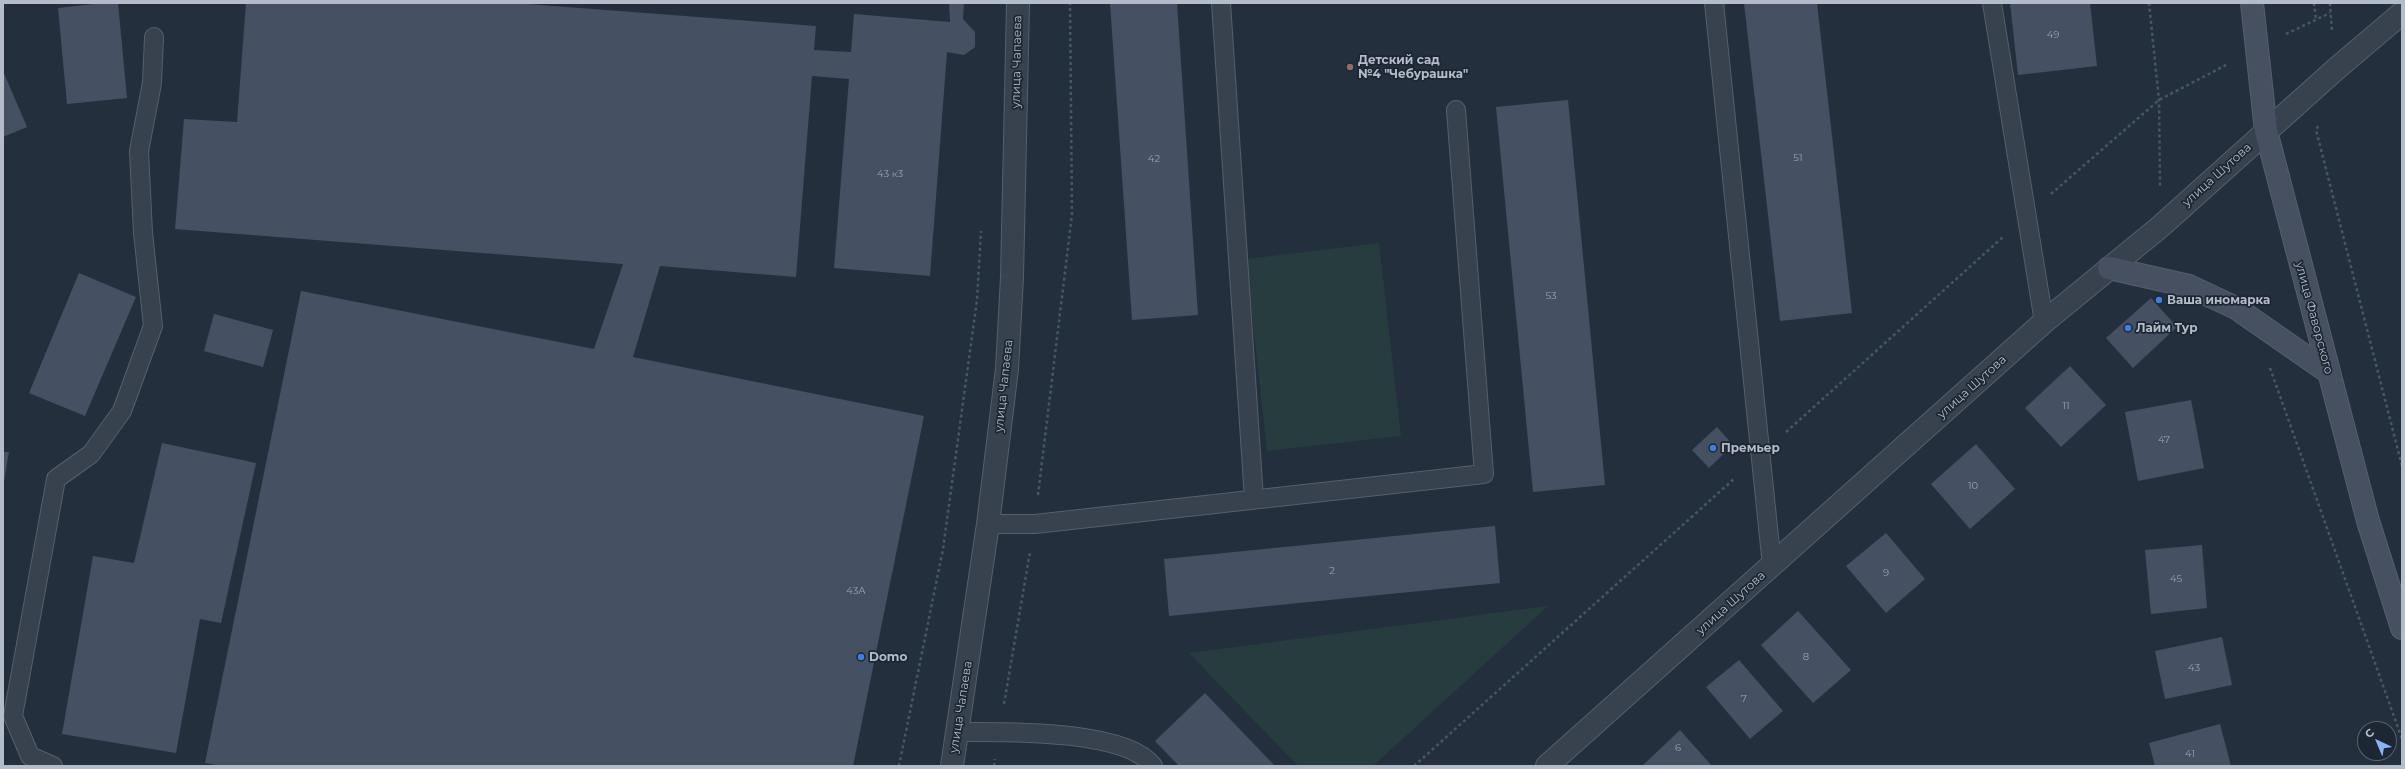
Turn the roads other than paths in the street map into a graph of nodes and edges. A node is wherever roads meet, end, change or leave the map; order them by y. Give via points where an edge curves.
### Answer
1 (1018, 3) edge
2 (1221, 3) edge
3 (1714, 3) edge
4 (1992, 3) edge
5 (2252, 3) edge
6 (2402, 13) edge
7 (154, 36) dead end
8 (1456, 110) dead end
9 (2266, 131) junction
10 (2109, 268) junction
11 (2044, 322) junction
12 (2328, 372) junction
13 (1254, 499) junction
14 (988, 524) junction
15 (1772, 566) junction
16 (2402, 628) edge
17 (958, 732) junction
18 (53, 766) edge
19 (952, 766) edge
20 (1153, 766) edge
21 (1547, 766) edge

1 - 14 street, улица Чапаева via 1012,277 1007,369
2 - 13 lane
3 - 15 lane
4 - 11 lane
5 - 9 street, улица Фаворского
6 - 9 street, улица Шутова
7 - 18 lane via 152,83 139,151 143,233 153,326 122,411 91,454 56,479 14,716 30,756
8 - 13 lane via 1484,474
9 - 10 street, улица Шутова via 2161,226
9 - 12 street, улица Фаворского
10 - 11 street, улица Шутова
10 - 12 street via 2189,286 2236,308
11 - 15 street, улица Шутова
12 - 16 street, улица Фаворского via 2368,521
13 - 14 lane via 1035,524
14 - 17 street, улица Чапаева
15 - 21 street, улица Шутова
17 - 19 street, улица Чапаева
17 - 20 lane via 1052,733 1119,746 1148,759

